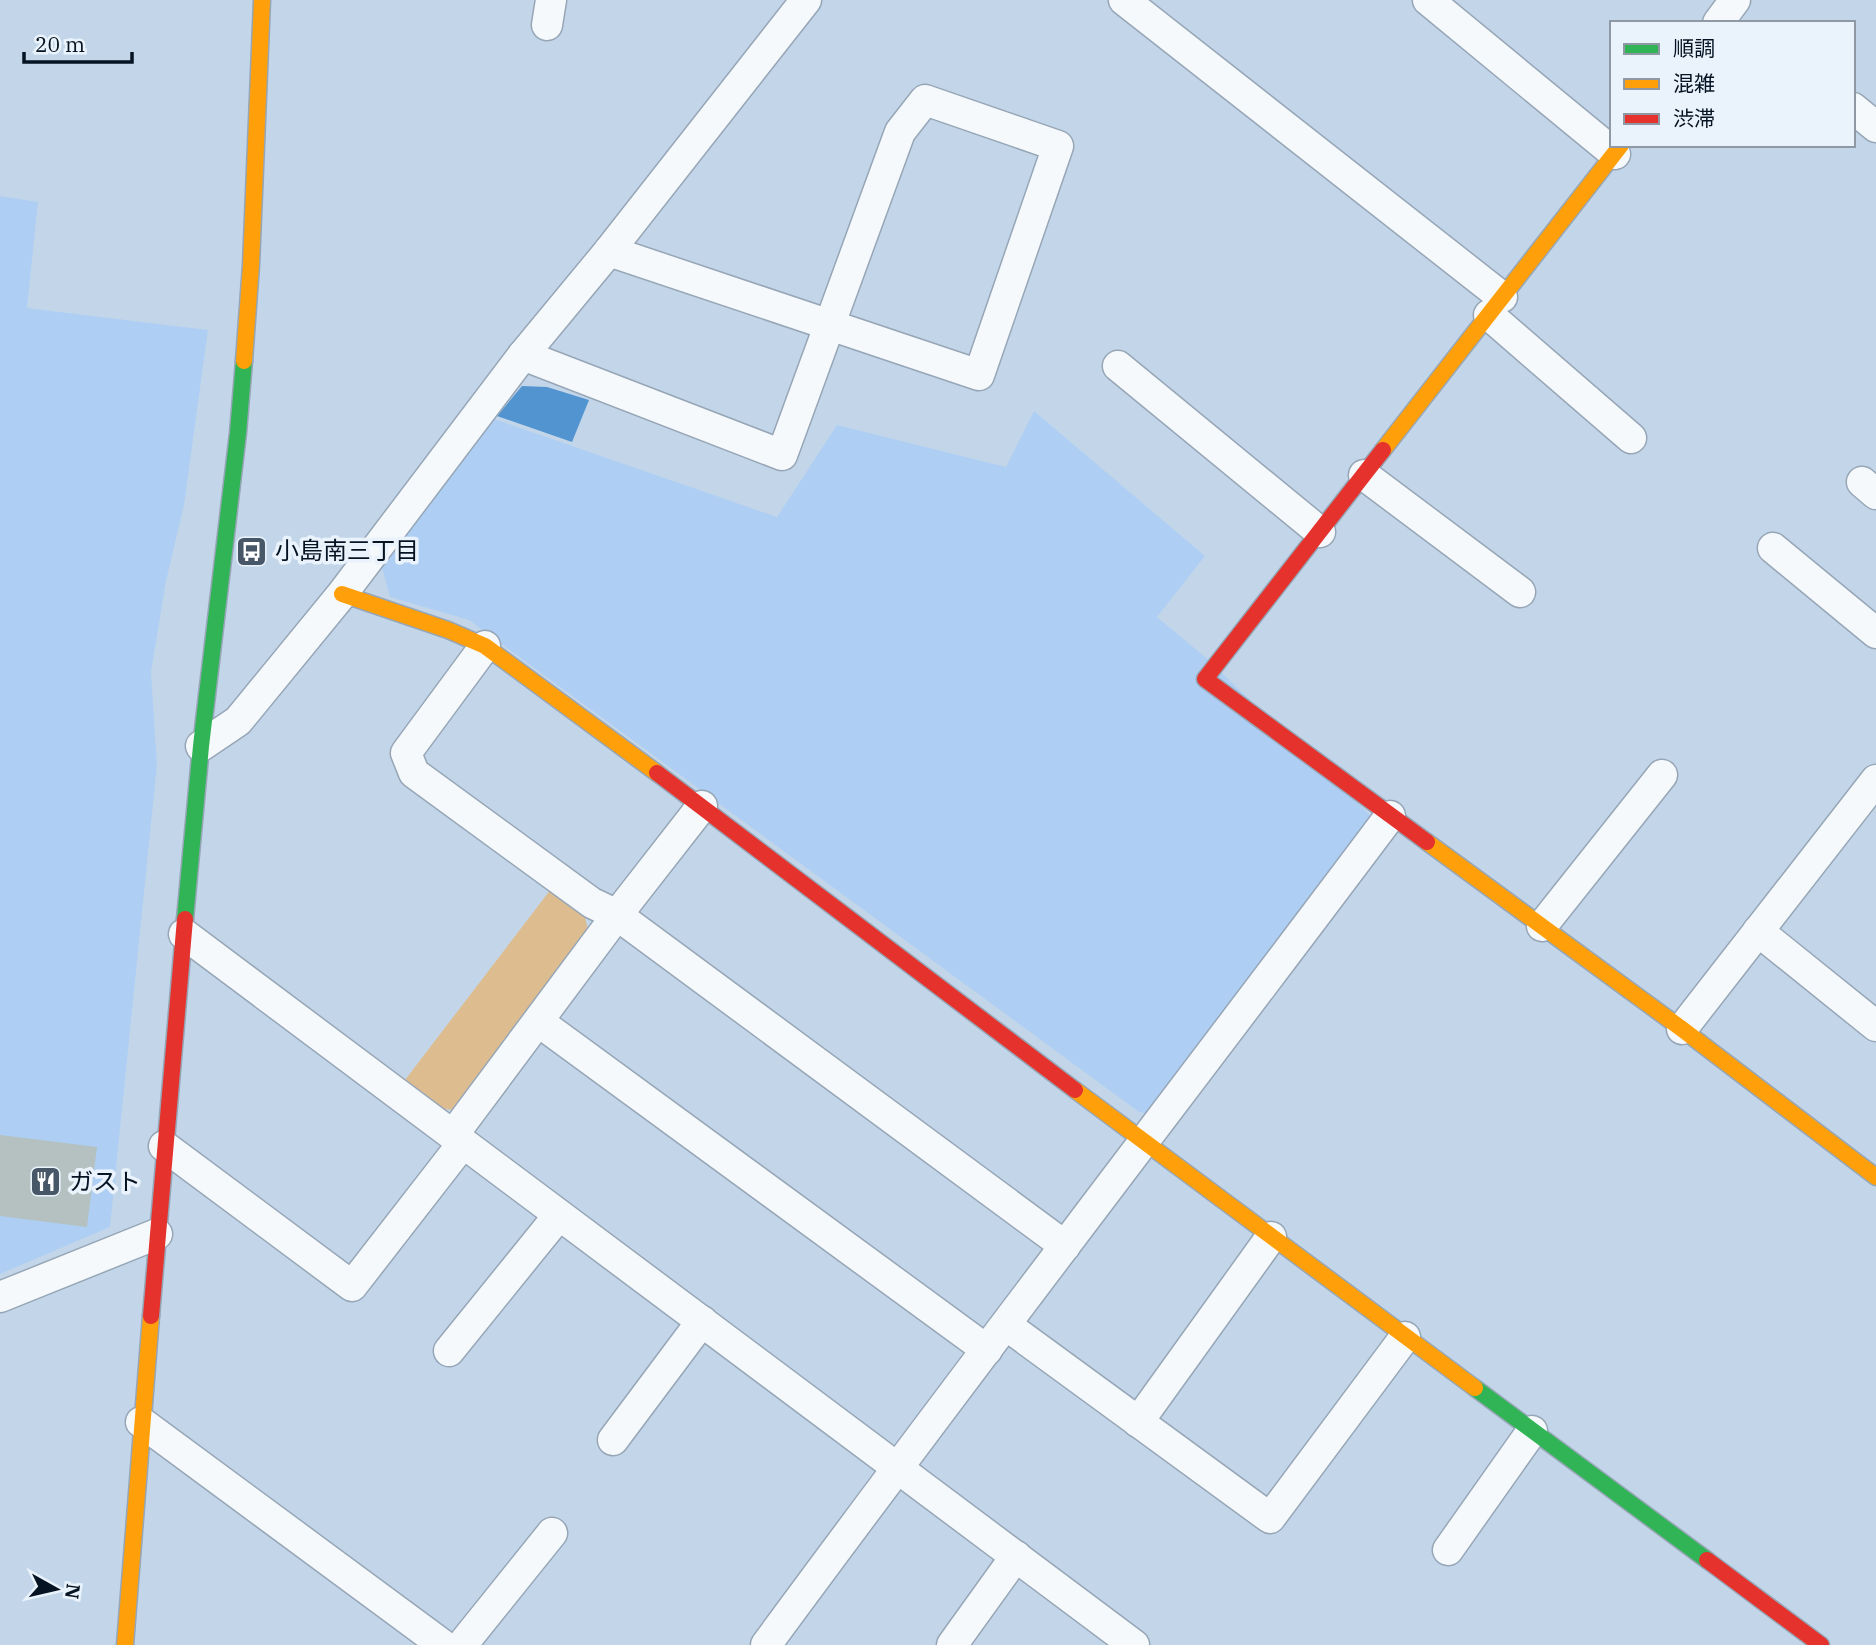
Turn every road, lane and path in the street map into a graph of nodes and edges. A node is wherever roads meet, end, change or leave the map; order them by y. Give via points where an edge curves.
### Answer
1 (262, 0) edge
2 (806, 0) edge
3 (1124, 0) edge
4 (1427, 0) edge
5 (1855, 110) edge
6 (1876, 127) edge
7 (1610, 144) edge
8 (1618, 150) edge
9 (609, 251) junction
10 (1496, 306) junction
11 (830, 326) junction
12 (523, 355) junction
13 (1118, 366) dead end
14 (1631, 438) dead end
15 (1364, 475) junction
16 (1320, 532) junction
17 (1773, 548) dead end
18 (1520, 592) dead end
19 (342, 594) junction
20 (1876, 633) edge
21 (485, 646) junction
22 (201, 746) junction
23 (1662, 775) dead end
24 (1876, 780) edge
25 (702, 806) junction
26 (1390, 816) junction
27 (617, 915) junction
28 (1542, 926) junction
29 (1758, 931) junction
30 (184, 934) junction
31 (539, 1022) junction
32 (1876, 1026) edge
33 (1682, 1029) junction
34 (458, 1139) junction
35 (1145, 1143) junction
36 (164, 1146) junction
37 (1876, 1177) edge
38 (559, 1215) junction
39 (157, 1234) junction
40 (1271, 1237) junction
41 (1065, 1247) junction
42 (0, 1297) edge
43 (702, 1321) junction
44 (1006, 1325) junction
45 (1405, 1337) junction
46 (987, 1350) junction
47 (449, 1352) dead end
48 (141, 1422) junction
49 (1138, 1422) junction
50 (1532, 1431) junction
51 (613, 1440) dead end
52 (897, 1467) junction
53 (552, 1533) dead end
54 (1448, 1550) dead end
55 (1016, 1556) junction
56 (125, 1645) edge
57 (443, 1645) edge
58 (462, 1645) edge
59 (766, 1645) edge
60 (952, 1645) edge
61 (1134, 1645) edge
62 (1821, 1645) edge

1 - 22 street via 251,265 238,433
2 - 9 street
3 - 10 street
4 - 7 street
5 - 6 street
8 - 10 street
9 - 11 street
9 - 12 street
10 - 14 street
10 - 15 street
11 - 11 street via 979,375 1058,146 925,100 900,132
11 - 12 street via 782,455
12 - 19 street
13 - 16 street
15 - 16 street
15 - 18 street
16 - 26 street via 1205,679
17 - 20 street
19 - 21 street
19 - 22 street via 238,721
21 - 25 street
21 - 27 street via 406,753 414,773 592,902
22 - 30 street
23 - 28 street
24 - 29 street
25 - 27 street
25 - 35 street
26 - 28 street
26 - 35 street
27 - 31 street
27 - 41 street
28 - 33 street
29 - 32 street
29 - 33 street
30 - 34 street
30 - 36 street
31 - 34 street
31 - 46 street
33 - 37 street
34 - 36 street via 352,1286
34 - 38 street
35 - 40 street
35 - 41 street
36 - 39 street
38 - 43 street
38 - 47 street
39 - 42 street
39 - 48 street
40 - 45 street
40 - 49 street
41 - 44 street
43 - 51 street
43 - 52 street
44 - 46 street
44 - 49 street
45 - 49 street via 1270,1518
45 - 50 street
46 - 52 street
48 - 56 street
48 - 57 street
50 - 54 street
50 - 62 street
52 - 55 street
52 - 59 street
53 - 58 street
55 - 60 street
55 - 61 street

